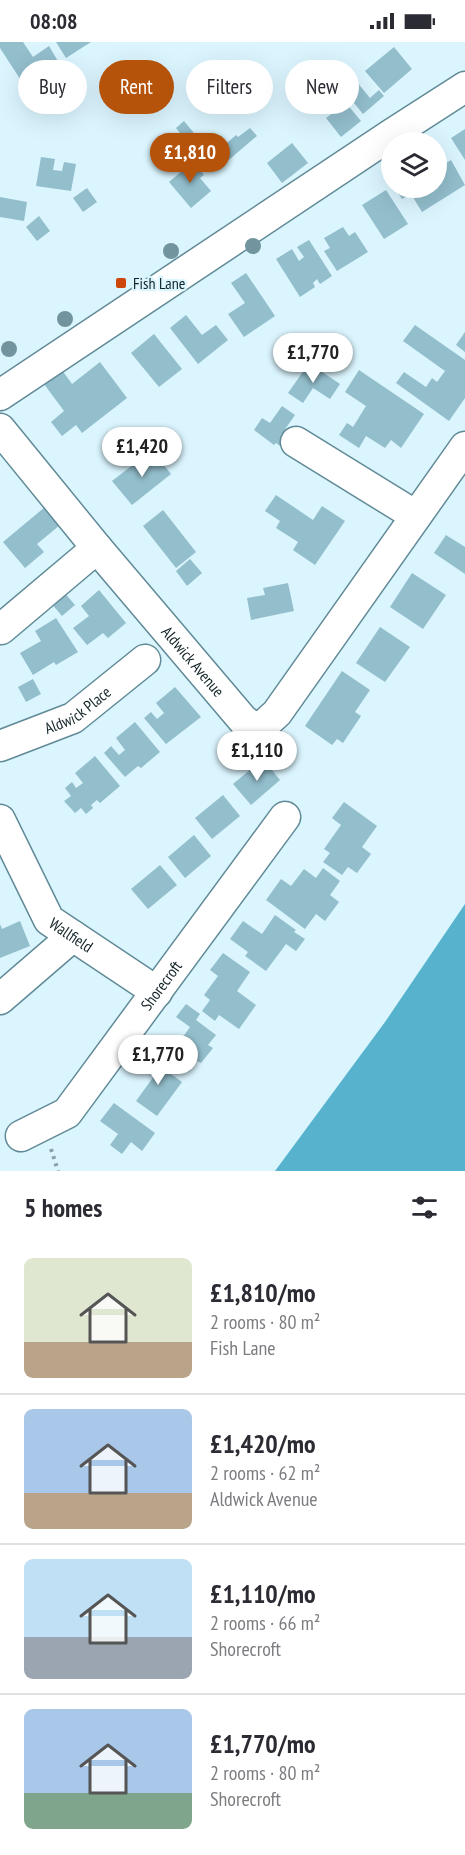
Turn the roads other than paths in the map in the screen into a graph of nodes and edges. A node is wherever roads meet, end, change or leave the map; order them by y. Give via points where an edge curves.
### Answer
1 (465, 87) edge
2 (0, 395) edge
3 (0, 429) edge
4 (296, 442) dead end
5 (465, 447) edge
6 (416, 516) junction
7 (97, 548) junction
8 (1, 629) edge
9 (145, 660) dead end
10 (0, 746) edge
11 (285, 818) dead end
12 (0, 820) edge
13 (73, 936) junction
14 (157, 992) junction
15 (0, 999) edge
16 (21, 1136) dead end

1 - 2 street
3 - 7 street, Aldwick Avenue
4 - 6 street
5 - 6 street, Aldwick Avenue
6 - 7 street, Aldwick Avenue via 277,713 264,725 253,727
7 - 8 street
9 - 10 street, Aldwick Place via 73,718
11 - 14 street, Shorecroft
12 - 13 street, Wallfield via 49,920
13 - 14 street, Wallfield
13 - 15 street
14 - 16 street, Shorecroft via 67,1113

